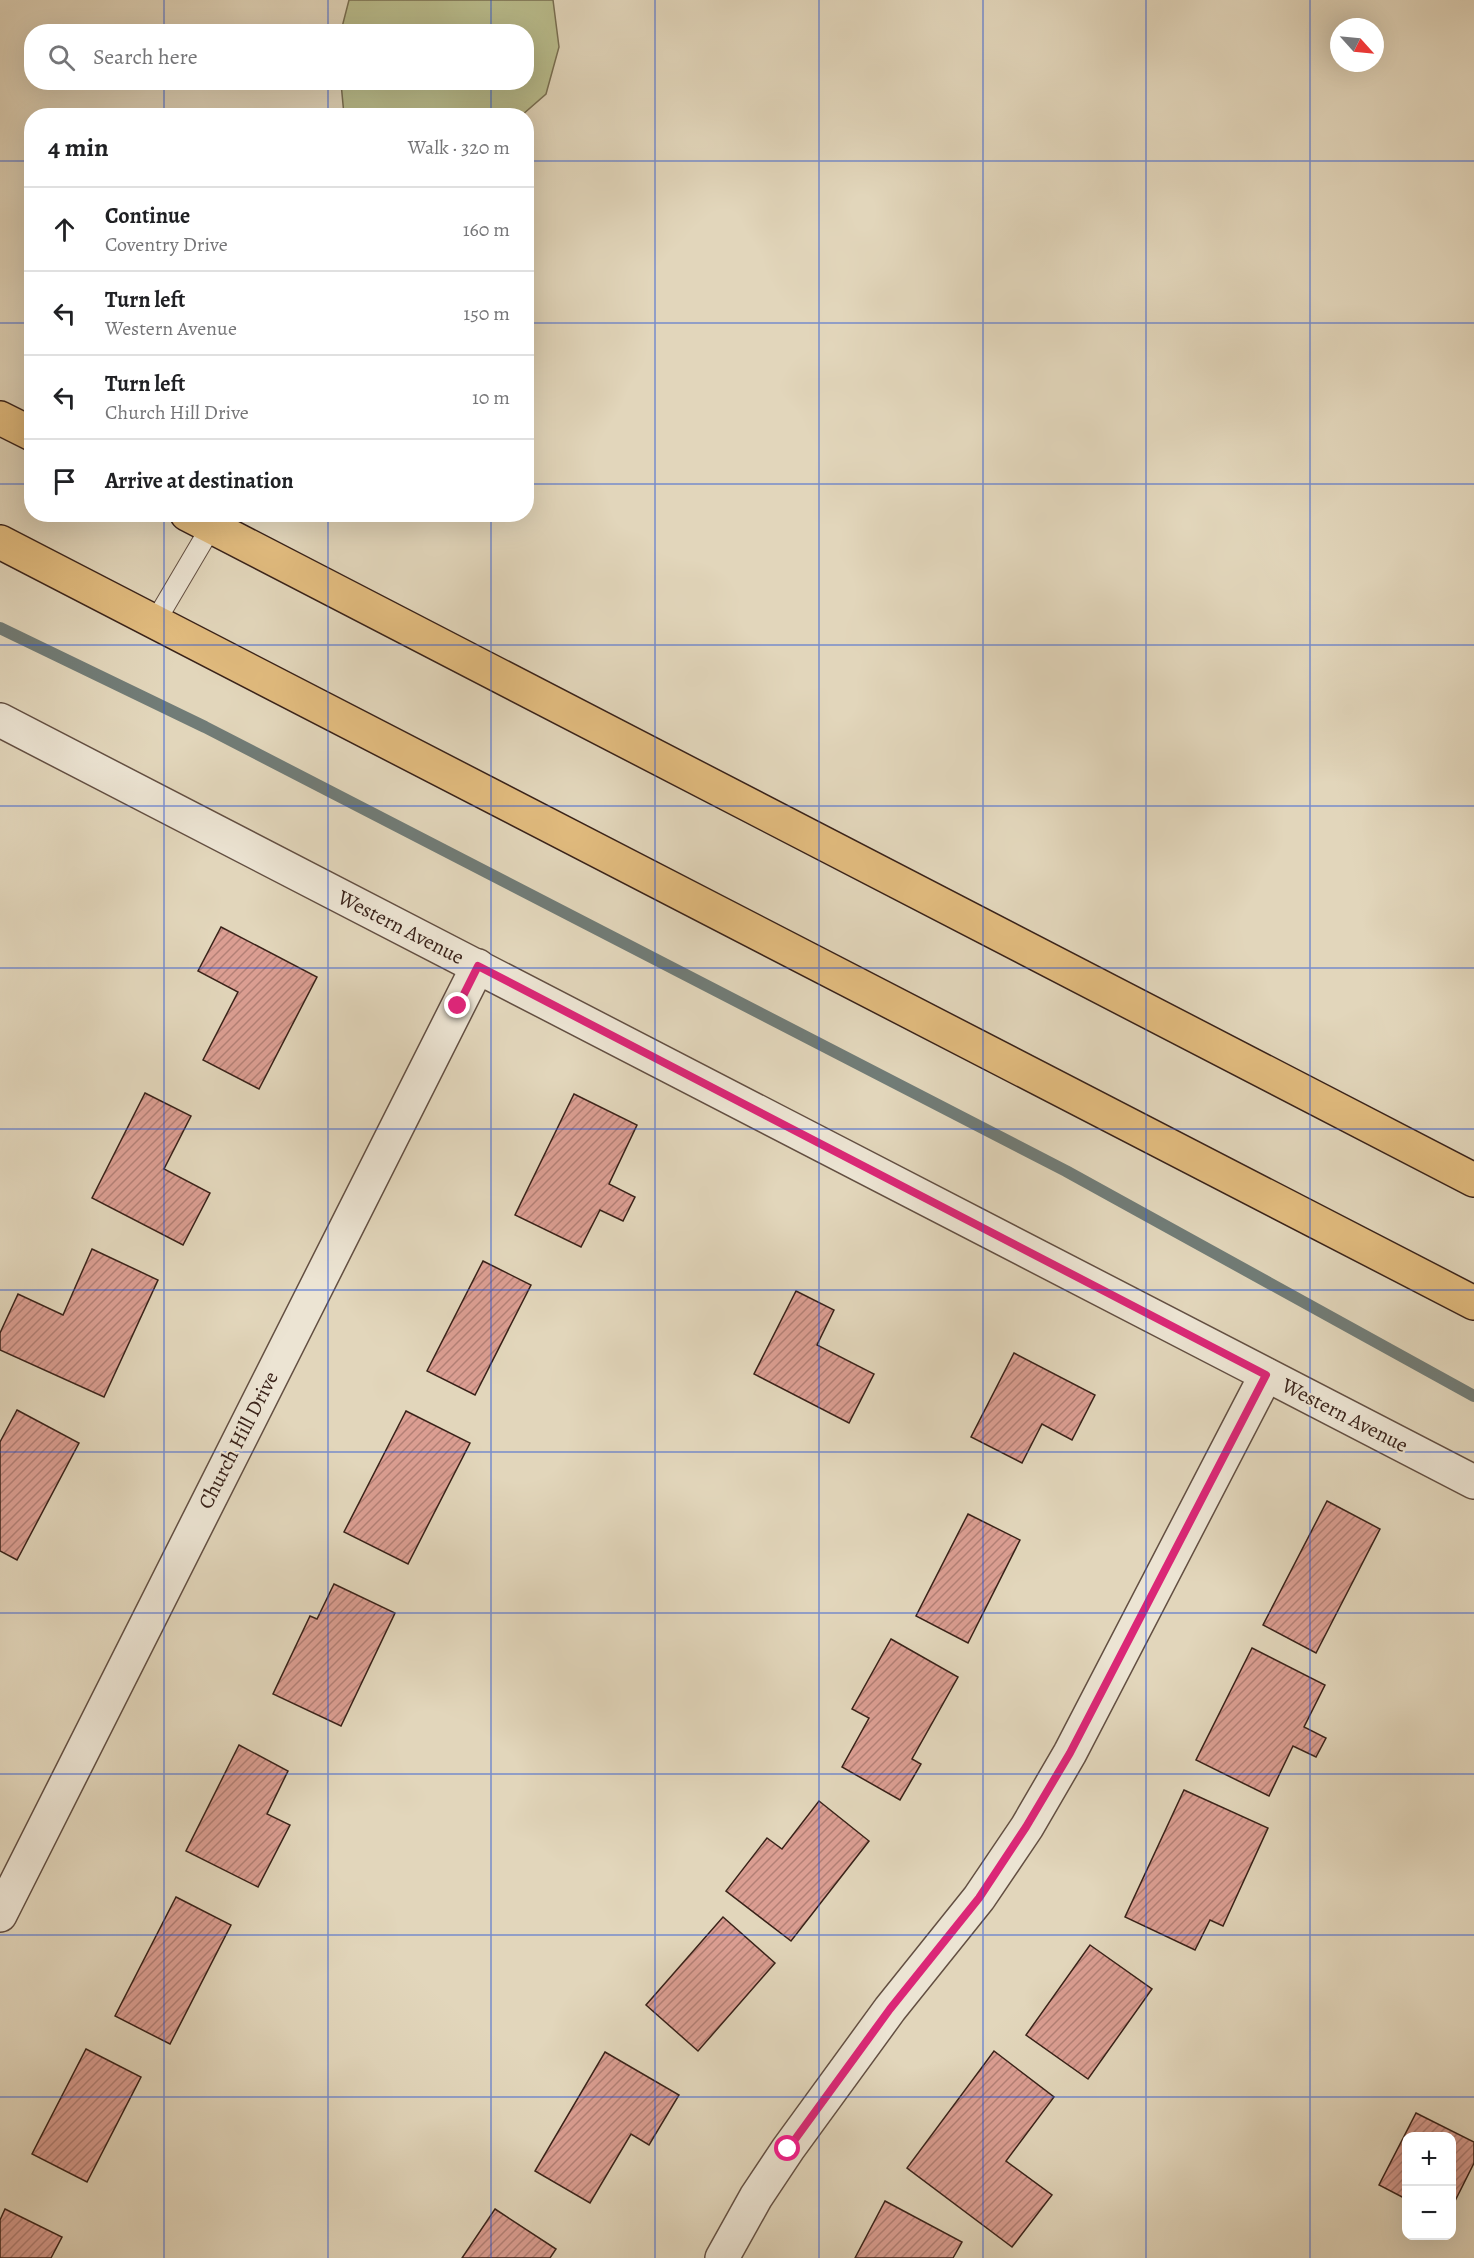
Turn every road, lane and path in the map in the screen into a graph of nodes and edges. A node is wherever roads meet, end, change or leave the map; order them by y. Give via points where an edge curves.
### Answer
1 (0, 418) edge
2 (24, 430) edge
3 (199, 522) edge
4 (201, 522) edge
5 (0, 542) edge
6 (155, 622) junction
7 (0, 720) edge
8 (478, 966) junction
9 (1474, 1180) edge
10 (1474, 1303) edge
11 (1266, 1375) junction
12 (1474, 1482) edge
13 (0, 1915) edge
14 (722, 2258) edge

1 - 2 highway
3 - 6 lane
4 - 9 highway
5 - 6 highway
6 - 10 highway
7 - 8 street, Western Avenue
8 - 11 street, Western Avenue
8 - 13 street, Church Hill Drive
11 - 12 street, Western Avenue
11 - 14 street via 1070,1753 1026,1827 979,1898 890,2009 788,2149

